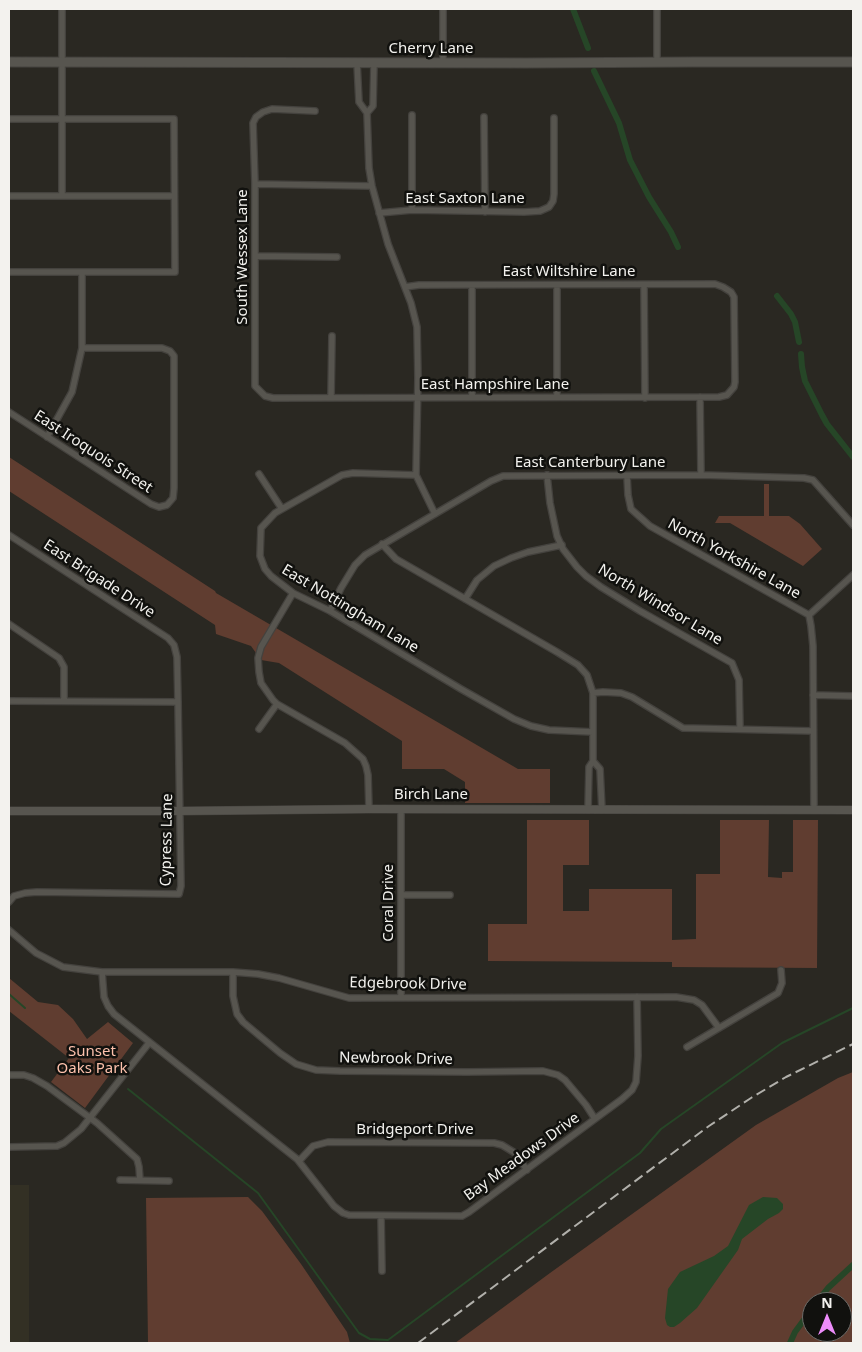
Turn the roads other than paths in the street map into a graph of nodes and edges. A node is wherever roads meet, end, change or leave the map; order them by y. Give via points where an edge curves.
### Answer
1 (62, 9) edge
2 (443, 9) edge
3 (657, 9) edge
4 (9, 62) edge
5 (62, 62) junction
6 (657, 62) junction
7 (853, 62) edge
8 (357, 63) junction
9 (374, 63) junction
10 (444, 63) junction
11 (314, 111) dead end
12 (367, 113) junction
13 (412, 115) dead end
14 (484, 117) dead end
15 (554, 118) dead end
16 (9, 119) edge
17 (62, 119) junction
18 (255, 184) junction
19 (372, 186) junction
20 (9, 196) edge
21 (62, 196) junction
22 (174, 196) junction
23 (412, 210) junction
24 (485, 212) junction
25 (380, 213) junction
26 (255, 256) junction
27 (337, 257) dead end
28 (9, 272) edge
29 (82, 272) junction
30 (472, 285) junction
31 (557, 285) junction
32 (644, 285) junction
33 (405, 287) junction
34 (332, 336) dead end
35 (82, 348) junction
36 (727, 394) joint
37 (263, 395) joint
38 (418, 397) junction
39 (472, 397) junction
40 (557, 397) junction
41 (700, 397) junction
42 (331, 398) junction
43 (645, 398) junction
44 (9, 412) edge
45 (47, 437) junction
46 (259, 474) dead end
47 (416, 475) junction
48 (548, 475) junction
49 (700, 475) junction
50 (627, 476) junction
51 (282, 509) junction
52 (435, 514) junction
53 (853, 525) edge
54 (9, 535) edge
55 (382, 544) junction
56 (562, 545) junction
57 (853, 575) edge
58 (293, 593) junction
59 (465, 599) junction
60 (330, 611) junction
61 (808, 615) junction
62 (9, 624) edge
63 (174, 645) joint
64 (593, 693) junction
65 (813, 695) junction
66 (853, 696) edge
67 (9, 700) edge
68 (64, 701) junction
69 (178, 702) junction
70 (278, 704) junction
71 (259, 729) dead end
72 (740, 729) junction
73 (813, 731) junction
74 (593, 732) junction
75 (593, 761) junction
76 (369, 809) junction
77 (401, 809) junction
78 (588, 810) junction
79 (602, 810) junction
80 (814, 810) junction
81 (853, 810) edge
82 (9, 811) edge
83 (180, 811) junction
84 (450, 895) dead end
85 (401, 896) junction
86 (9, 902) edge
87 (9, 930) edge
88 (781, 970) dead end
89 (102, 972) junction
90 (233, 972) junction
91 (401, 997) junction
92 (637, 997) junction
93 (719, 1028) junction
94 (149, 1043) junction
95 (687, 1047) dead end
96 (9, 1075) edge
97 (90, 1118) junction
98 (594, 1119) junction
99 (9, 1146) edge
100 (299, 1161) junction
101 (527, 1170) junction
102 (120, 1180) dead end
103 (140, 1180) junction
104 (169, 1181) dead end
105 (380, 1216) junction
106 (382, 1271) dead end

1 - 5 street
2 - 10 street
3 - 6 street
4 - 5 main road, Cherry Lane
5 - 8 main road, Cherry Lane
5 - 17 street
6 - 7 main road, Cherry Lane
6 - 10 main road, Cherry Lane
8 - 9 main road, Cherry Lane
8 - 12 street via 359,102
9 - 10 main road, Cherry Lane
9 - 12 street via 373,106
11 - 18 street, South Wessex Lane via 272,109 256,116 253,123
12 - 19 street
13 - 23 street
14 - 24 street
15 - 24 street, East Saxton Lane via 554,194 549,207 540,211
16 - 17 street
17 - 21 street
17 - 22 street via 174,119
18 - 19 street
18 - 26 street, South Wessex Lane
19 - 25 street
20 - 21 street
21 - 22 street
22 - 29 street via 175,272
23 - 24 street, East Saxton Lane
23 - 25 street, East Saxton Lane
25 - 33 street
26 - 27 street
26 - 37 street, South Wessex Lane via 255,386
28 - 29 street
29 - 35 street
30 - 31 street, East Wiltshire Lane
30 - 33 street, East Wiltshire Lane
30 - 39 street
31 - 32 street, East Wiltshire Lane
31 - 40 street
32 - 36 street, East Wiltshire Lane via 716,284 731,292 734,297 735,382
32 - 43 street
33 - 38 street via 416,326
34 - 42 street
35 - 45 street via 72,392
35 - 45 street, East Iroquois Street via 162,348 174,356 173,498 160,507 151,504
36 - 41 street, East Hampshire Lane
37 - 42 street, East Hampshire Lane via 273,398
38 - 39 street, East Hampshire Lane
38 - 42 street, East Hampshire Lane
38 - 47 street
39 - 40 street, East Hampshire Lane
40 - 43 street, East Hampshire Lane
41 - 43 street, East Hampshire Lane
41 - 49 street
44 - 45 street, East Iroquois Street
46 - 51 street
47 - 51 street, East Nottingham Lane via 342,475
47 - 52 street
48 - 50 street, East Canterbury Lane
48 - 52 street, East Canterbury Lane via 503,476
48 - 56 street, North Windsor Lane via 550,503
49 - 50 street, East Canterbury Lane
49 - 53 street, East Canterbury Lane via 782,476 813,480
50 - 61 street, North Yorkshire Lane via 631,509 650,526
51 - 58 street, East Nottingham Lane via 261,528 260,556 271,576
52 - 55 street, East Canterbury Lane
54 - 63 street, East Brigade Drive
55 - 59 street via 396,559
55 - 60 street, East Canterbury Lane via 355,565
56 - 59 street via 528,552 494,566 477,580
56 - 72 street, North Windsor Lane via 586,576 732,663 739,680
57 - 61 street
58 - 60 street, East Nottingham Lane
58 - 70 street via 261,647 258,658 262,683
59 - 64 street via 578,665
60 - 74 street, East Nottingham Lane via 514,719 549,730
61 - 65 street, North Yorkshire Lane via 814,646
62 - 68 street via 59,658 64,667
63 - 69 street, Cypress Lane
64 - 72 street via 621,693 632,697 683,728
64 - 74 street
65 - 66 street
65 - 73 street, North Yorkshire Lane
67 - 68 street
68 - 69 street
69 - 83 street, Cypress Lane
70 - 71 street
70 - 76 street via 345,743 363,759 368,775
72 - 73 street
73 - 80 street, North Yorkshire Lane
74 - 75 street
75 - 78 street via 589,767
75 - 79 street via 600,768
76 - 77 street, Birch Lane
76 - 83 street, Birch Lane
77 - 78 street, Birch Lane
77 - 85 street, Coral Drive
78 - 79 street, Birch Lane
79 - 80 street, Birch Lane
80 - 81 street, Birch Lane
82 - 83 street, Birch Lane
83 - 86 street, Cypress Lane via 179,894 36,892 14,896
84 - 85 street
85 - 91 street, Coral Drive
87 - 89 street, Edgebrook Drive via 54,963
88 - 93 street via 782,983 778,994
89 - 90 street, Edgebrook Drive
89 - 94 street, Bay Meadows Drive via 108,1006
90 - 91 street, Edgebrook Drive via 279,978 349,998
90 - 98 street, Newbrook Drive via 236,1014 296,1064 316,1070 340,1071 543,1071 565,1080
91 - 92 street, Edgebrook Drive
92 - 93 street, Edgebrook Drive via 694,1000 705,1008
92 - 98 street, Bay Meadows Drive via 636,1082 622,1099
93 - 95 street
94 - 97 street
94 - 100 street, Bay Meadows Drive
96 - 97 street via 33,1078
97 - 99 street via 81,1129 57,1146
97 - 103 street via 137,1159
98 - 101 street, Bay Meadows Drive
100 - 101 street, Bridgeport Drive via 313,1146 328,1142 494,1143 515,1153
100 - 105 street, Bay Meadows Drive via 322,1193 342,1213
101 - 105 street, Bay Meadows Drive via 462,1216
102 - 103 street
103 - 104 street
105 - 106 street

